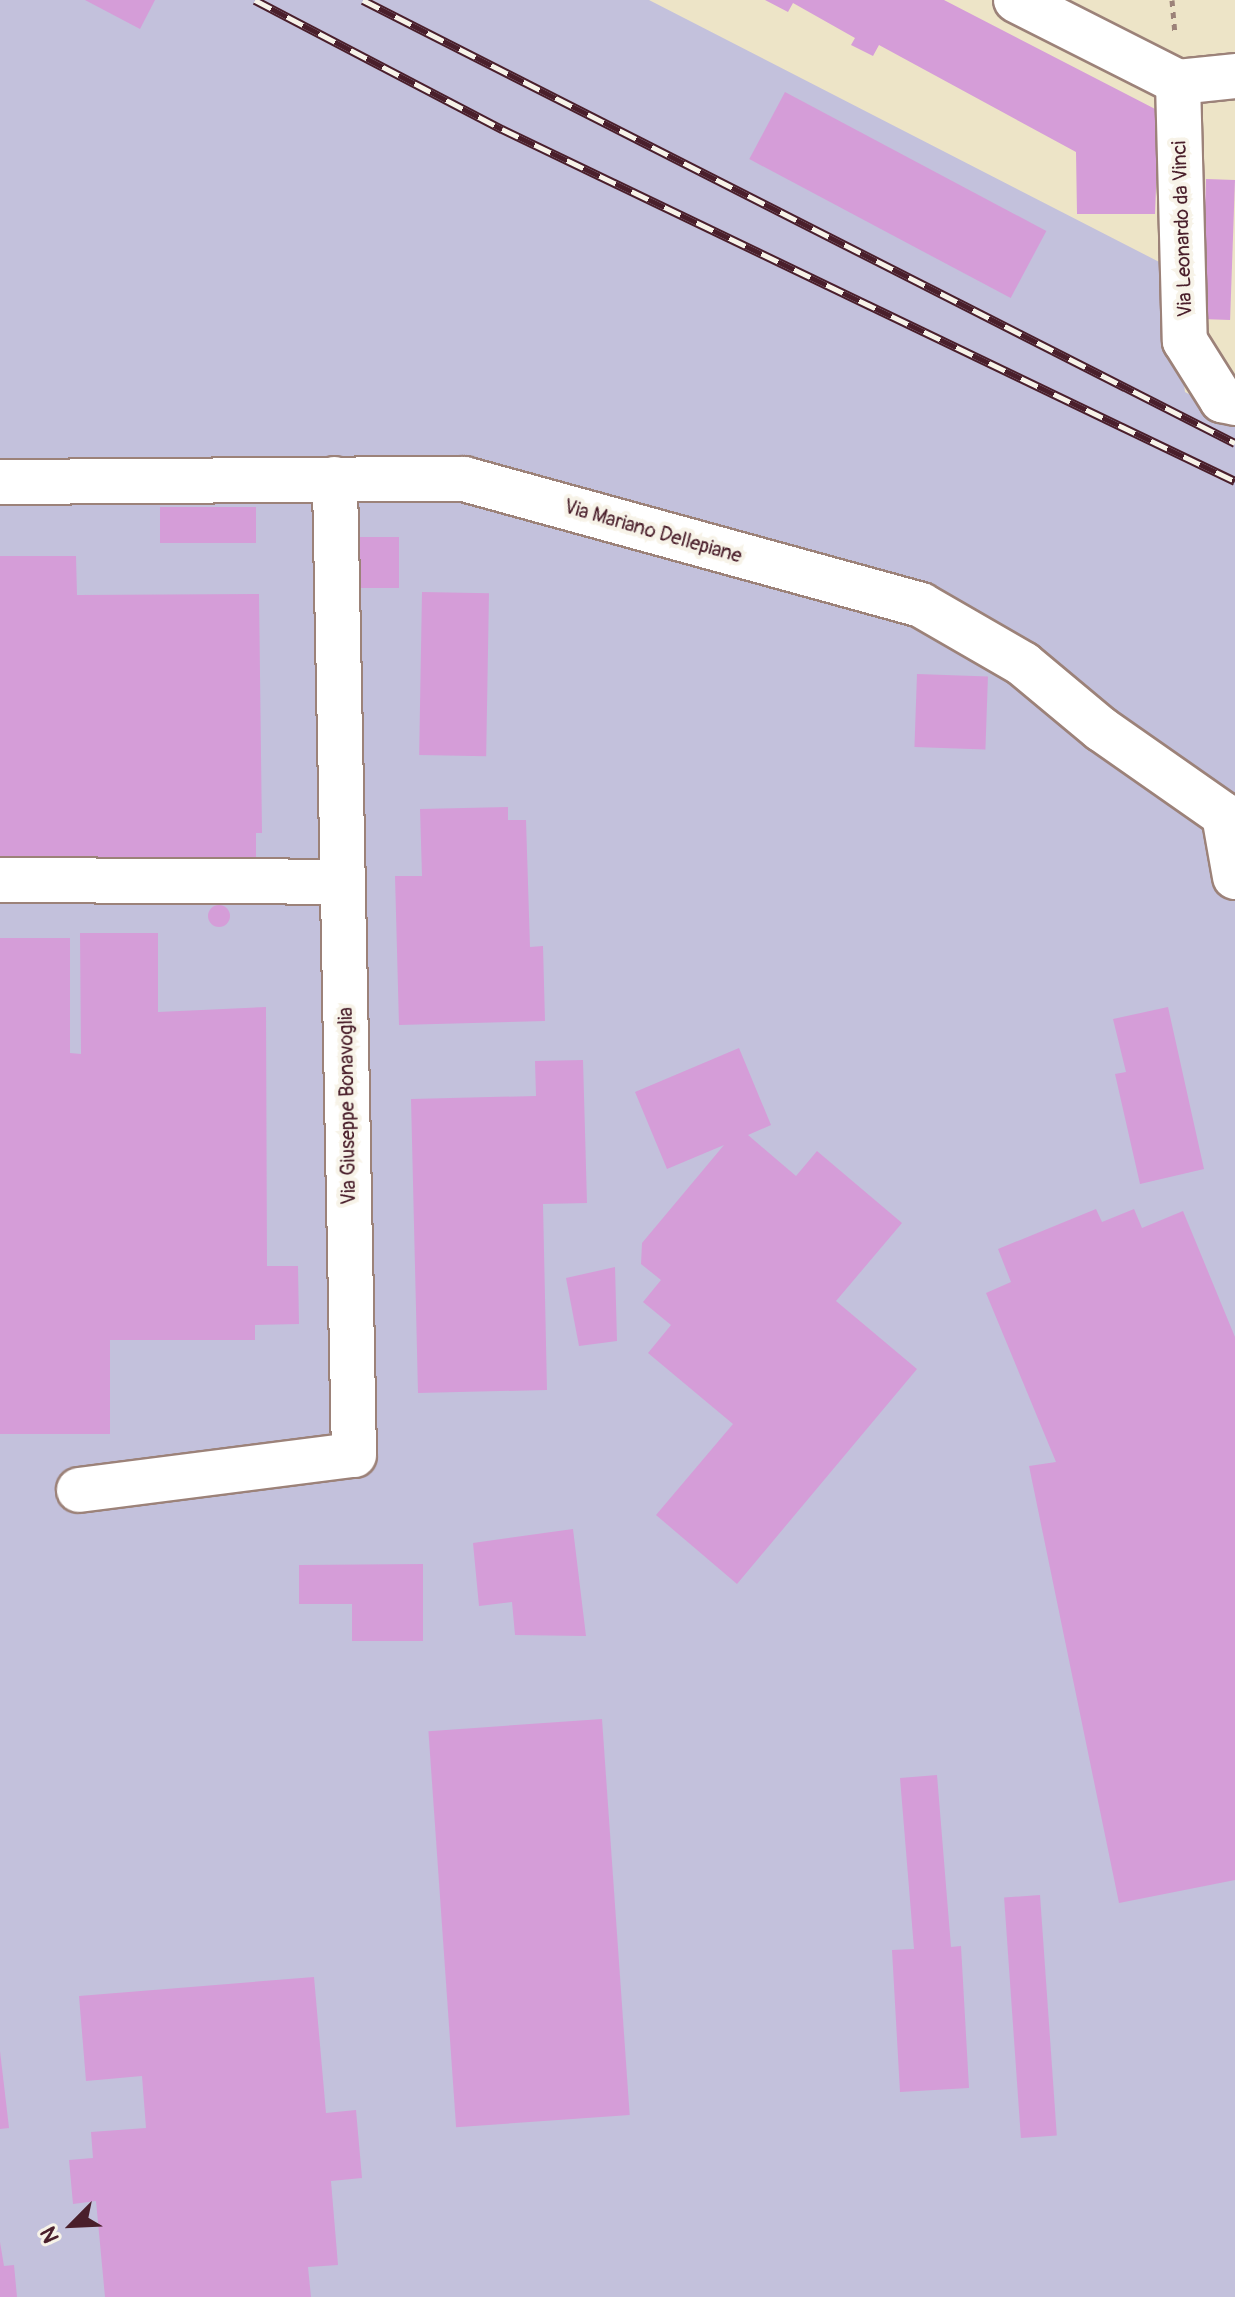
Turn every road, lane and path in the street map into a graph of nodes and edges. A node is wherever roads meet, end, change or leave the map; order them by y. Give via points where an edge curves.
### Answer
1 (1016, 0) edge
2 (1235, 76) edge
3 (1178, 82) junction
4 (1235, 403) edge
5 (335, 479) junction
6 (0, 482) edge
7 (1229, 819) edge
8 (1235, 877) edge
9 (0, 880) edge
10 (343, 882) junction
11 (79, 1490) dead end

1 - 3 street
2 - 3 street
3 - 4 street, Via Leonardo da Vinci via 1185,341 1222,400
5 - 6 street, Via Mariano Dellepiane
5 - 7 street, Via Mariano Dellepiane via 464,479 921,605 1023,664 1101,729
5 - 10 street, Via Giuseppe Bonavoglia
7 - 8 street
9 - 10 street
10 - 11 street, Via Giuseppe Bonavoglia via 354,1455

